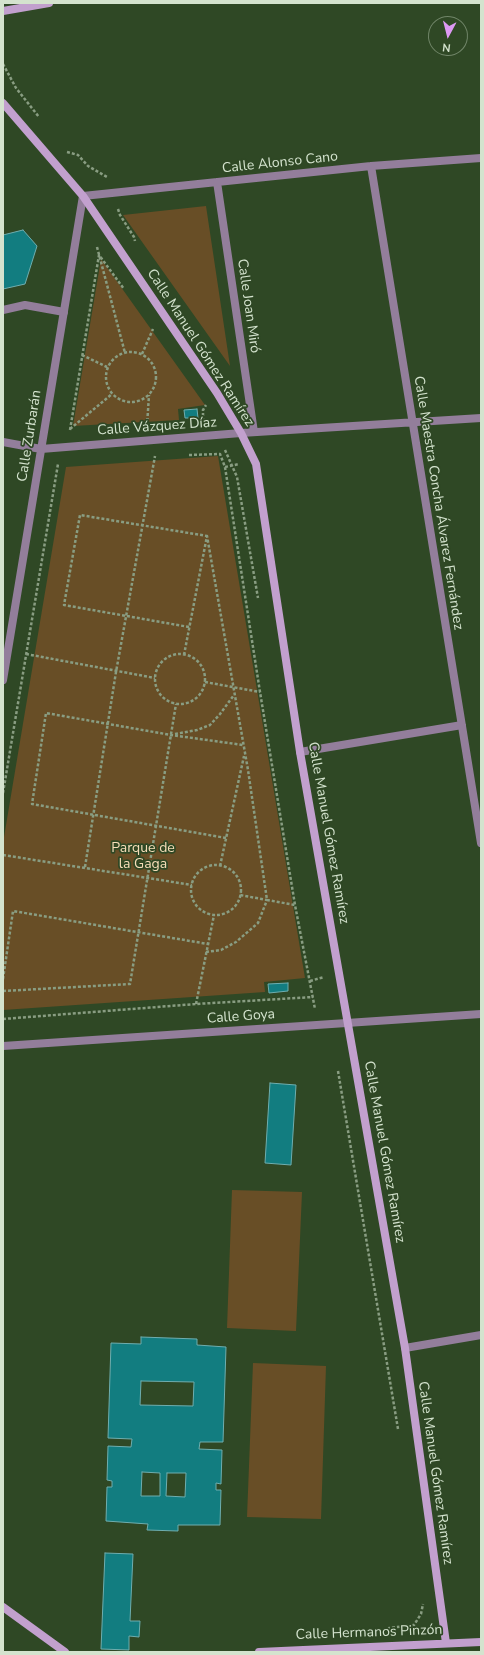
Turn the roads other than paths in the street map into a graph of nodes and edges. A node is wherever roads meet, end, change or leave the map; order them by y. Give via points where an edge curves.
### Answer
1 (49, 3) edge
2 (31, 5) edge
3 (3, 11) edge
4 (3, 103) edge
5 (481, 158) edge
6 (371, 166) junction
7 (217, 182) junction
8 (83, 196) junction
9 (3, 310) edge
10 (64, 312) junction
11 (481, 418) edge
12 (412, 423) junction
13 (254, 432) junction
14 (241, 433) junction
15 (3, 442) edge
16 (41, 449) junction
17 (6, 640) edge
18 (3, 680) edge
19 (462, 725) junction
20 (300, 752) junction
21 (481, 843) edge
22 (481, 1014) edge
23 (349, 1024) junction
24 (3, 1046) edge
25 (481, 1335) edge
26 (405, 1348) junction
27 (3, 1607) edge
28 (481, 1642) edge
29 (446, 1643) junction
30 (65, 1652) edge
31 (259, 1652) edge

1 - 2 street
2 - 3 street
4 - 8 street, Calle Manuel Gómez Ramírez
5 - 6 street, Calle Alonso Cano
6 - 7 street, Calle Alonso Cano
6 - 12 street, Calle Maestra Concha Álvarez Fernández
7 - 8 street, Calle Alonso Cano
7 - 13 street, Calle Joan Miró
8 - 10 street, Calle Zurbarán
8 - 14 street, Calle Manuel Gómez Ramírez via 217,393
9 - 10 street via 25,305
10 - 16 street, Calle Zurbarán
11 - 12 street, Calle Vázquez Díaz
12 - 13 street, Calle Vázquez Díaz
12 - 19 street, Calle Maestra Concha Álvarez Fernández
13 - 14 street, Calle Vázquez Díaz
14 - 16 street, Calle Vázquez Díaz
14 - 20 street, Calle Manuel Gómez Ramírez via 256,464
15 - 16 street, Calle Vázquez Díaz
16 - 17 street, Calle Zurbarán
17 - 18 street, Calle Zurbarán
19 - 20 street
19 - 21 street, Calle Maestra Concha Álvarez Fernández
20 - 23 street, Calle Manuel Gómez Ramírez
22 - 23 street, Calle Goya
23 - 24 street, Calle Goya
23 - 26 street, Calle Manuel Gómez Ramírez
25 - 26 street
26 - 29 street, Calle Manuel Gómez Ramírez
27 - 30 street
28 - 29 street, Calle Hermanos Pinzón
29 - 31 street, Calle Hermanos Pinzón

